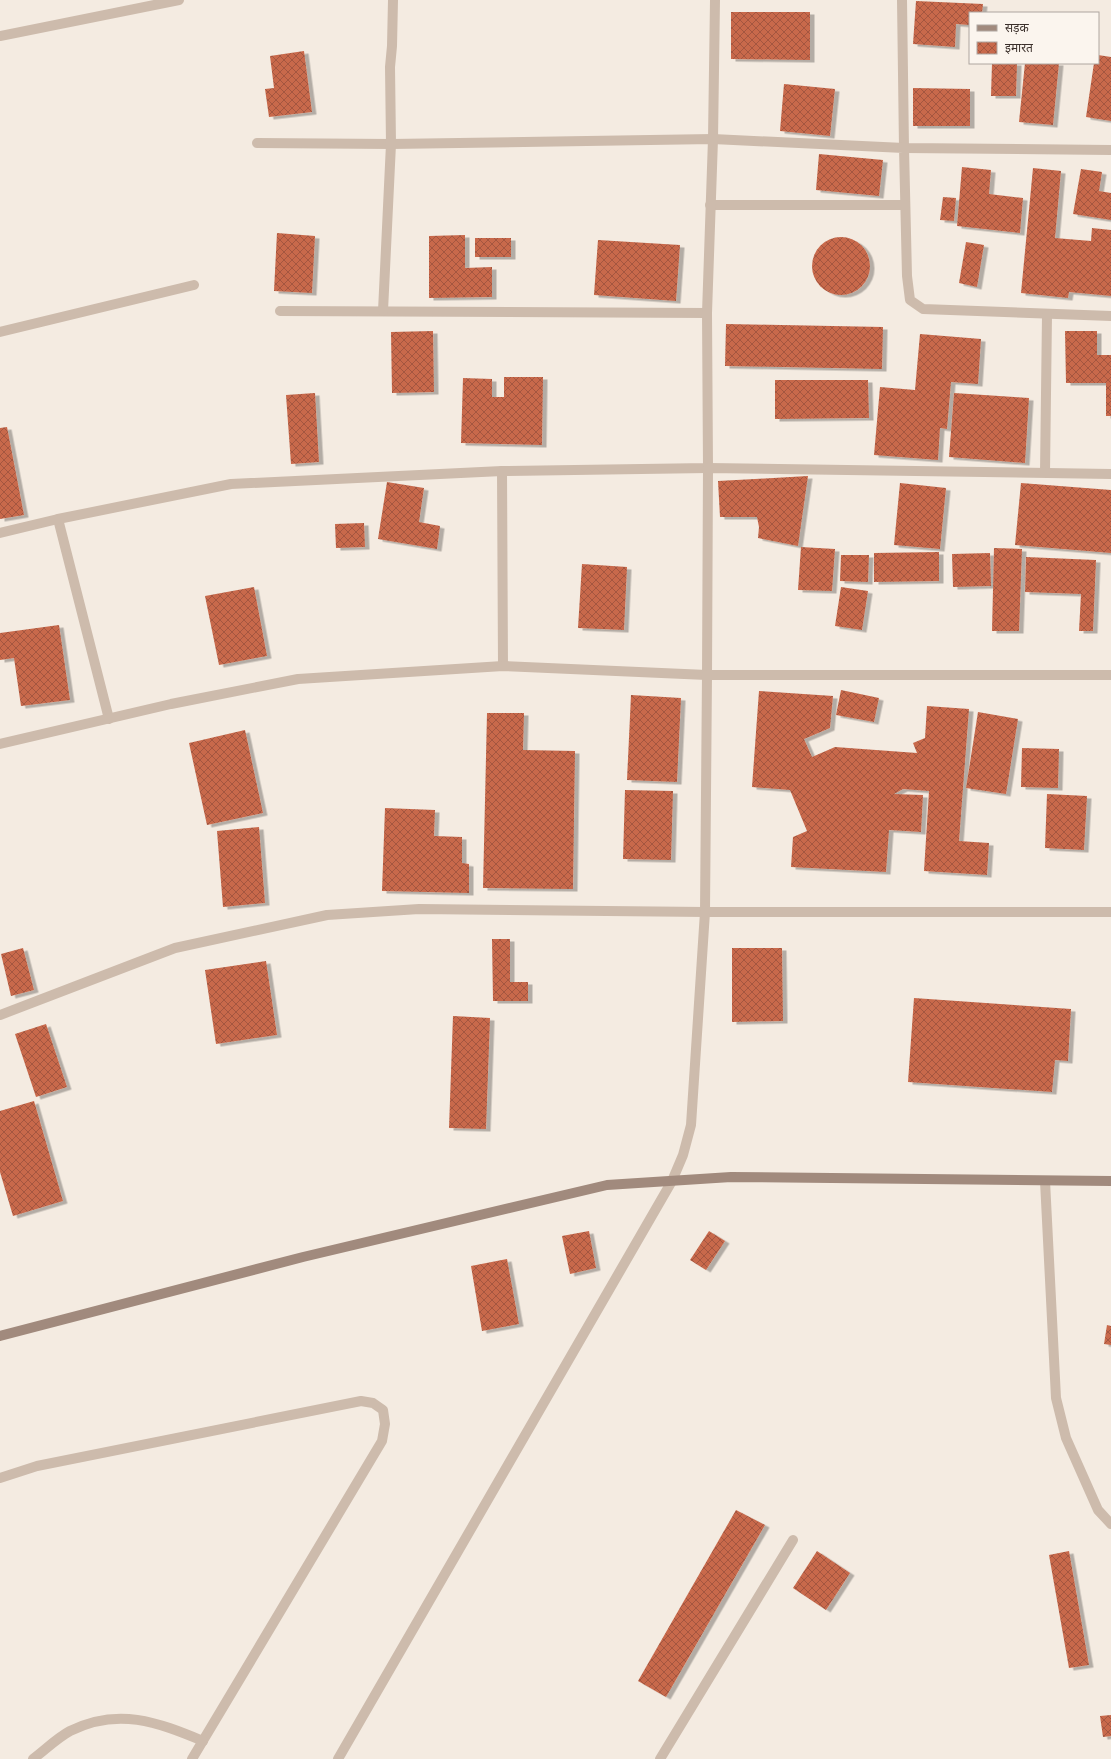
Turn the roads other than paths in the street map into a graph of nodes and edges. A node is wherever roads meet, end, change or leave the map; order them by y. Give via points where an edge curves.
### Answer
1 (179, 0) edge
2 (392, 0) edge
3 (715, 0) edge
4 (902, 0) edge
5 (0, 36) edge
6 (713, 139) junction
7 (257, 143) dead end
8 (392, 144) junction
9 (904, 148) junction
10 (1111, 150) edge
11 (710, 205) junction
12 (906, 205) junction
13 (194, 285) dead end
14 (280, 311) dead end
15 (383, 311) junction
16 (707, 313) junction
17 (1047, 315) junction
18 (1111, 316) edge
19 (0, 332) edge
20 (708, 468) junction
21 (502, 471) junction
22 (1045, 472) junction
23 (1111, 474) edge
24 (58, 519) junction
25 (0, 533) edge
26 (503, 666) junction
27 (707, 675) junction
28 (1111, 675) edge
29 (109, 719) junction
30 (0, 744) edge
31 (704, 912) junction
32 (1111, 912) edge
33 (0, 1015) edge
34 (672, 1181) junction
35 (1045, 1181) junction
36 (1111, 1181) edge
37 (0, 1336) edge
38 (0, 1478) edge
39 (1111, 1524) edge
40 (793, 1540) dead end
41 (203, 1741) junction
42 (33, 1759) edge
43 (192, 1759) edge
44 (338, 1759) edge
45 (660, 1759) edge

1 - 5 street
2 - 8 street
3 - 6 street
4 - 9 street
6 - 8 street
6 - 9 street
6 - 11 street
7 - 8 street
8 - 15 street
9 - 10 street
9 - 12 street
11 - 12 street
11 - 16 street
12 - 17 street via 910,300 923,309
13 - 19 street
14 - 15 street
15 - 16 street
16 - 20 street
17 - 18 street
17 - 22 street
20 - 21 street
20 - 22 street
20 - 27 street
21 - 24 street via 231,484
21 - 26 street
22 - 23 street
24 - 25 street
24 - 29 street
26 - 27 street
26 - 29 street via 298,680 171,704
27 - 28 street
27 - 31 street
29 - 30 street
31 - 32 street
31 - 33 street via 419,909 327,915 175,948
31 - 34 street via 691,1125 683,1155
34 - 35 street via 731,1177
34 - 37 street via 607,1185 303,1257
34 - 44 street
35 - 36 street
35 - 39 street via 1056,1398 1066,1438 1098,1510
38 - 41 street via 37,1466 361,1401 373,1403 383,1410 385,1424 382,1442
40 - 45 street
41 - 42 street via 165,1726 134,1718 101,1720 70,1732
41 - 43 street

